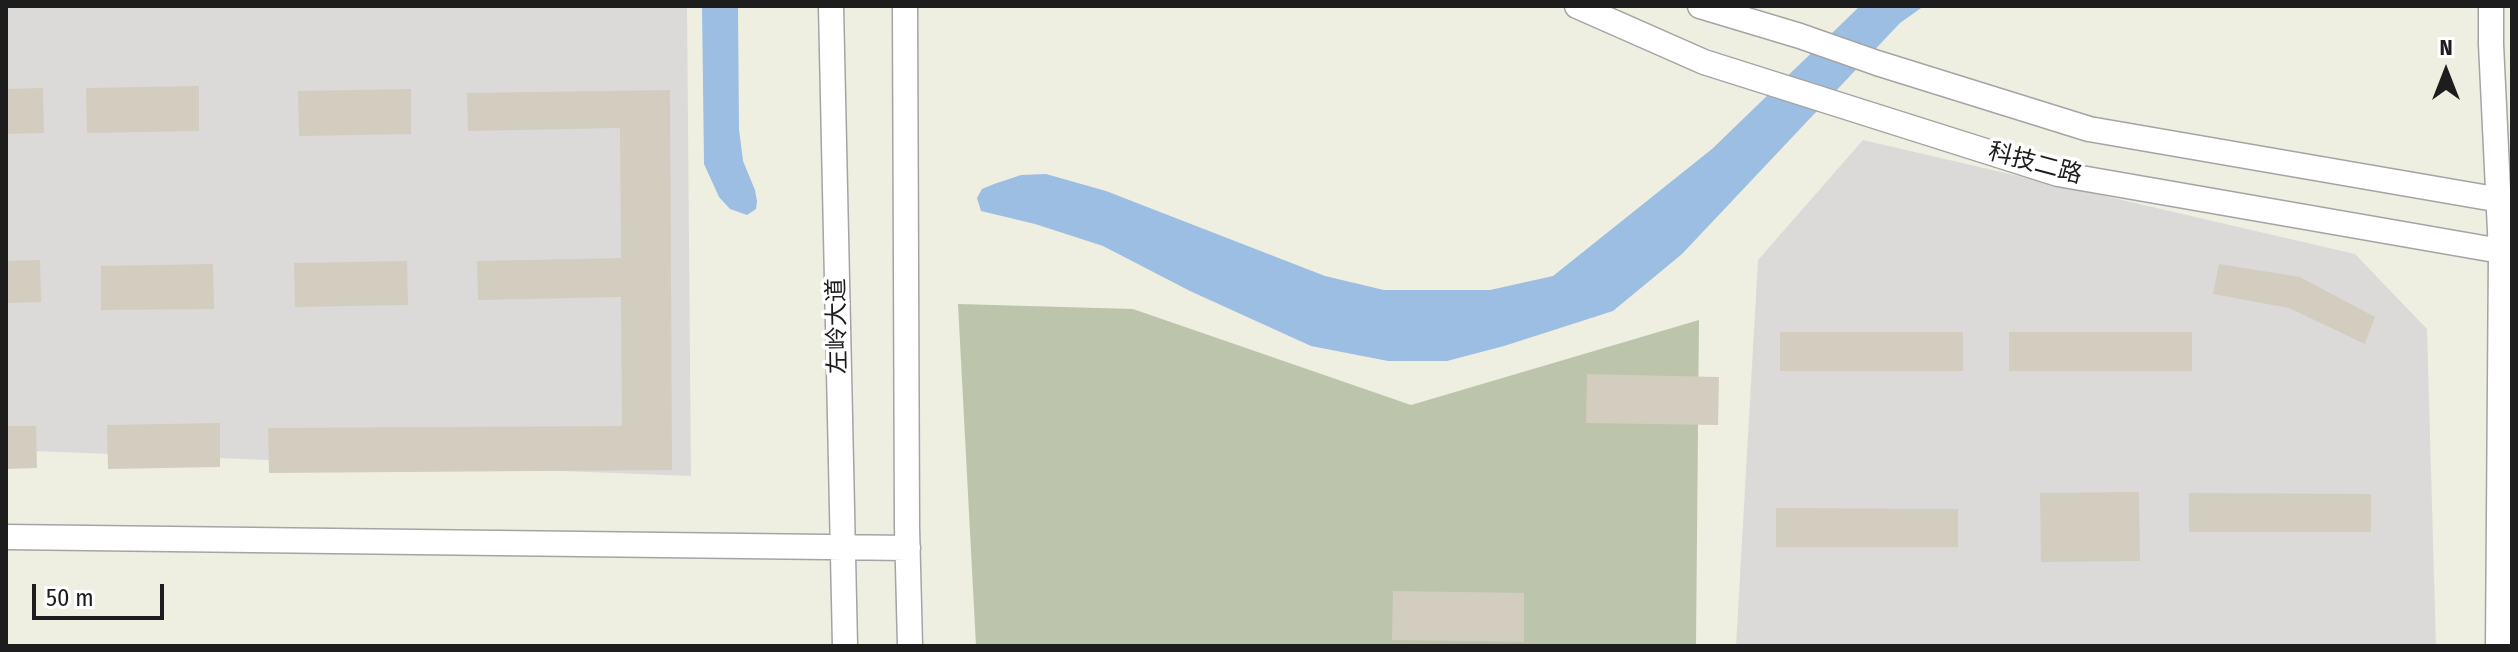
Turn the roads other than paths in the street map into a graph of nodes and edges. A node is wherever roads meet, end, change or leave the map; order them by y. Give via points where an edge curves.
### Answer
1 (831, 6) edge
2 (905, 6) edge
3 (1577, 6) edge
4 (1700, 6) edge
5 (2491, 6) edge
6 (2505, 201) edge
7 (2507, 252) edge
8 (6, 537) edge
9 (843, 546) junction
10 (908, 548) junction
11 (845, 646) edge
12 (910, 646) edge
13 (2498, 646) edge

1 - 9 street, 左岭大道
2 - 10 street
3 - 7 street, 科技二路 via 1704,62 2058,174
4 - 6 street, 科技二路 via 2089,129
5 - 6 street
6 - 7 street
7 - 13 street
8 - 9 street
9 - 10 street
9 - 11 street, 左岭大道
10 - 12 street

